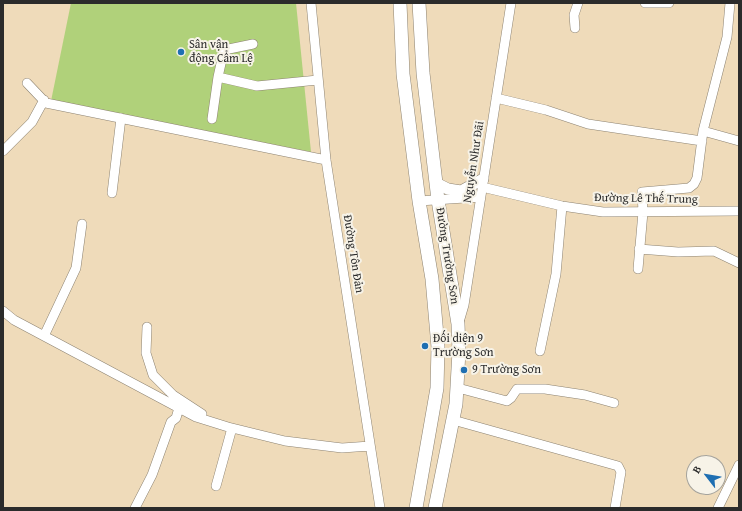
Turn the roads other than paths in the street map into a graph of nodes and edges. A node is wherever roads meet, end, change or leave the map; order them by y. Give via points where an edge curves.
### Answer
1 (311, 3) edge
2 (400, 3) edge
3 (419, 3) edge
4 (511, 3) edge
5 (578, 3) edge
6 (645, 3) edge
7 (669, 3) edge
8 (730, 3) edge
9 (574, 28) dead end
10 (253, 44) dead end
11 (218, 77) junction
12 (318, 80) junction
13 (27, 83) dead end
14 (496, 98) junction
15 (44, 100) junction
16 (121, 118) junction
17 (212, 119) dead end
18 (703, 131) junction
19 (702, 141) junction
20 (739, 141) edge
21 (3, 151) edge
22 (326, 160) junction
23 (436, 183) junction
24 (483, 183) junction
25 (112, 194) dead end
26 (480, 197) junction
27 (438, 200) junction
28 (419, 201) junction
29 (562, 206) junction
30 (739, 211) edge
31 (643, 212) junction
32 (82, 224) dead end
33 (640, 249) junction
34 (739, 263) edge
35 (638, 269) dead end
36 (3, 311) edge
37 (458, 324) junction
38 (147, 327) dead end
39 (44, 336) junction
40 (540, 351) dead end
41 (458, 388) junction
42 (614, 403) dead end
43 (179, 408) junction
44 (453, 420) junction
45 (214, 423) junction
46 (232, 428) junction
47 (370, 446) junction
48 (739, 465) edge
49 (216, 486) dead end
50 (135, 508) edge
51 (380, 508) edge
52 (416, 508) edge
53 (435, 508) edge
54 (615, 508) edge
55 (718, 508) edge

1 - 12 street, Đường Tôn Đản
2 - 28 highway, Đường Trường Sơn via 404,74
3 - 23 highway, Đường Trường Sơn via 423,73
4 - 14 street, Nguyễn Như Đãi
5 - 9 street via 574,15
6 - 7 street
8 - 18 street via 726,37
10 - 11 street via 224,50
11 - 12 street via 257,86
11 - 17 street
12 - 22 street, Đường Tôn Đản
13 - 15 street
14 - 19 street via 588,124
14 - 24 street, Nguyễn Như Đãi
15 - 16 street via 46,103
15 - 21 street via 32,122
16 - 22 street
16 - 25 street
18 - 19 street
18 - 20 street
19 - 31 street via 698,178 694,184 688,188 642,192
22 - 47 street, Đường Tôn Đản
23 - 24 main road via 448,189 461,191
23 - 27 highway, Đường Trường Sơn
24 - 26 street, Nguyễn Như Đãi
24 - 29 street, Đường Lê Thế Trung
26 - 27 street
26 - 37 street, Nguyễn Như Đãi via 464,305
27 - 28 street
27 - 37 highway, Đường Trường Sơn
28 - 52 highway, Đường Trường Sơn via 432,279 439,363
29 - 31 street, Đường Lê Thế Trung via 603,212
29 - 40 street via 556,274
30 - 31 street, Đường Lê Thế Trung
31 - 33 street
32 - 39 street via 76,268
33 - 34 street via 678,252 717,251
33 - 35 street
36 - 39 street
37 - 41 highway, Đường Trường Sơn
38 - 45 street via 146,354 153,375 173,395
39 - 43 street
41 - 42 street via 507,401 517,389 545,389 585,395
41 - 44 highway, Đường Trường Sơn
43 - 45 street
43 - 50 street
44 - 53 highway, Đường Trường Sơn
44 - 54 street via 618,466 621,472
45 - 46 street
46 - 47 street via 285,441 342,448
46 - 49 street
47 - 51 street, Đường Tôn Đản
48 - 55 street

